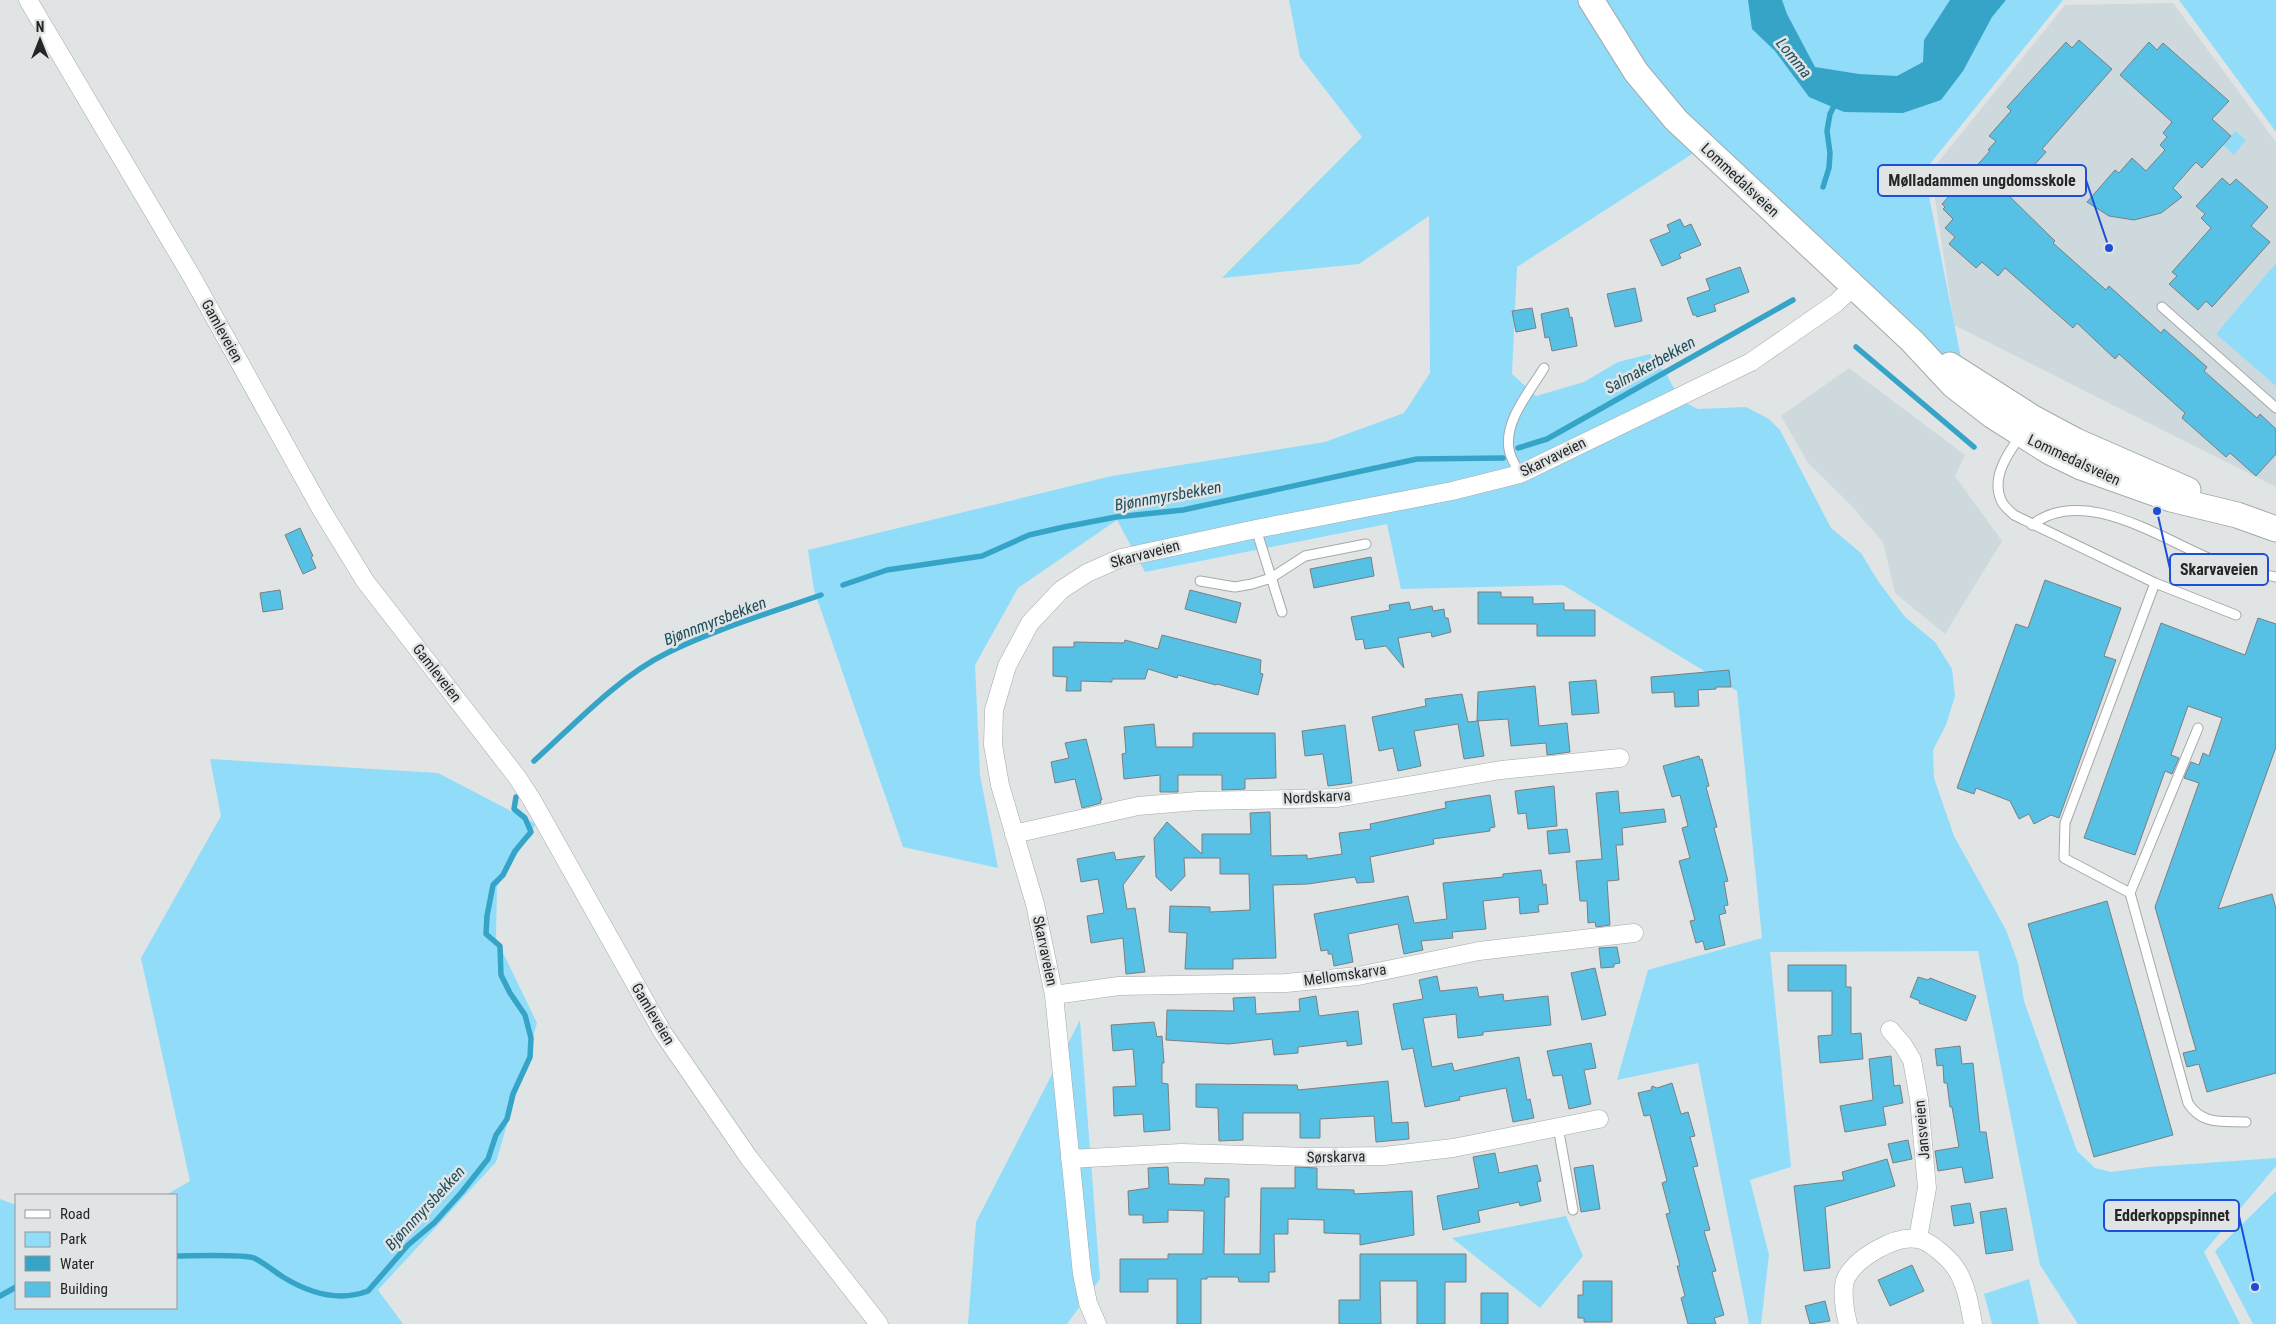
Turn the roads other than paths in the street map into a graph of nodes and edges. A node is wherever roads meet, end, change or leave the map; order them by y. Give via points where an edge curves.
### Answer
1 (28, 0) edge
2 (1591, 0) edge
3 (1854, 286) junction
4 (2162, 307) dead end
5 (1544, 368) dead end
6 (2276, 408) edge
7 (2027, 426) junction
8 (1520, 474) junction
9 (2032, 525) junction
10 (1256, 528) junction
11 (2276, 528) edge
12 (1366, 544) dead end
13 (1271, 578) junction
14 (2276, 578) edge
15 (1200, 581) dead end
16 (2155, 583) junction
17 (1282, 612) dead end
18 (2236, 615) dead end
19 (2198, 728) dead end
20 (1620, 758) dead end
21 (1014, 834) junction
22 (2130, 893) junction
23 (1634, 933) dead end
24 (1054, 995) junction
25 (1890, 1030) dead end
26 (1599, 1119) dead end
27 (2246, 1122) dead end
28 (1558, 1127) junction
29 (1070, 1159) junction
30 (1573, 1210) dead end
31 (1918, 1238) junction
32 (879, 1324) edge
33 (1097, 1324) edge
34 (1848, 1324) edge
35 (1973, 1324) edge

1 - 32 street, Gamleveien via 192,277 321,509 365,581 517,777 663,1033 749,1158
2 - 3 main road, Lommedalsveien via 1636,72 1676,120
3 - 7 main road, Lommedalsveien via 1912,341
3 - 8 street, Skarvaveien via 1824,312 1750,362
4 - 6 lane
5 - 8 lane via 1518,411 1508,438 1509,451
7 - 9 lane via 2005,459 1998,485 2001,501 2014,516
7 - 11 main road, Lommedalsveien via 2050,452 2120,482 2171,500 2237,515
8 - 10 street, Skarvaveien via 1452,491
9 - 14 lane via 2041,518 2061,512 2112,515 2215,561
9 - 16 lane
10 - 13 lane
10 - 21 street, Skarvaveien via 1121,558 1087,572 1061,590 1030,623 1007,666 994,710 994,745 1000,785
12 - 13 lane via 1305,556
13 - 15 lane via 1235,587
13 - 17 lane
16 - 18 lane
16 - 22 lane via 2065,823 2064,858
19 - 22 lane
20 - 21 street, Nordskarva via 1501,770 1338,798 1198,801 1138,806
21 - 24 street, Skarvaveien via 1035,904
22 - 27 lane via 2188,1103 2206,1120
23 - 24 street, Mellomskarva via 1479,951 1349,977 1286,983 1119,986
24 - 29 street, Skarvaveien
25 - 31 street, Jansveien via 1912,1060 1919,1099 1927,1188
26 - 28 street, Sørskarva
28 - 29 street, Sørskarva via 1453,1148 1384,1156 1181,1153
28 - 30 lane
29 - 33 street, Skarvaveien via 1082,1274 1088,1304
31 - 34 street via 1897,1241 1866,1255 1846,1279 1844,1307
31 - 35 street via 1941,1252 1958,1272 1968,1296

